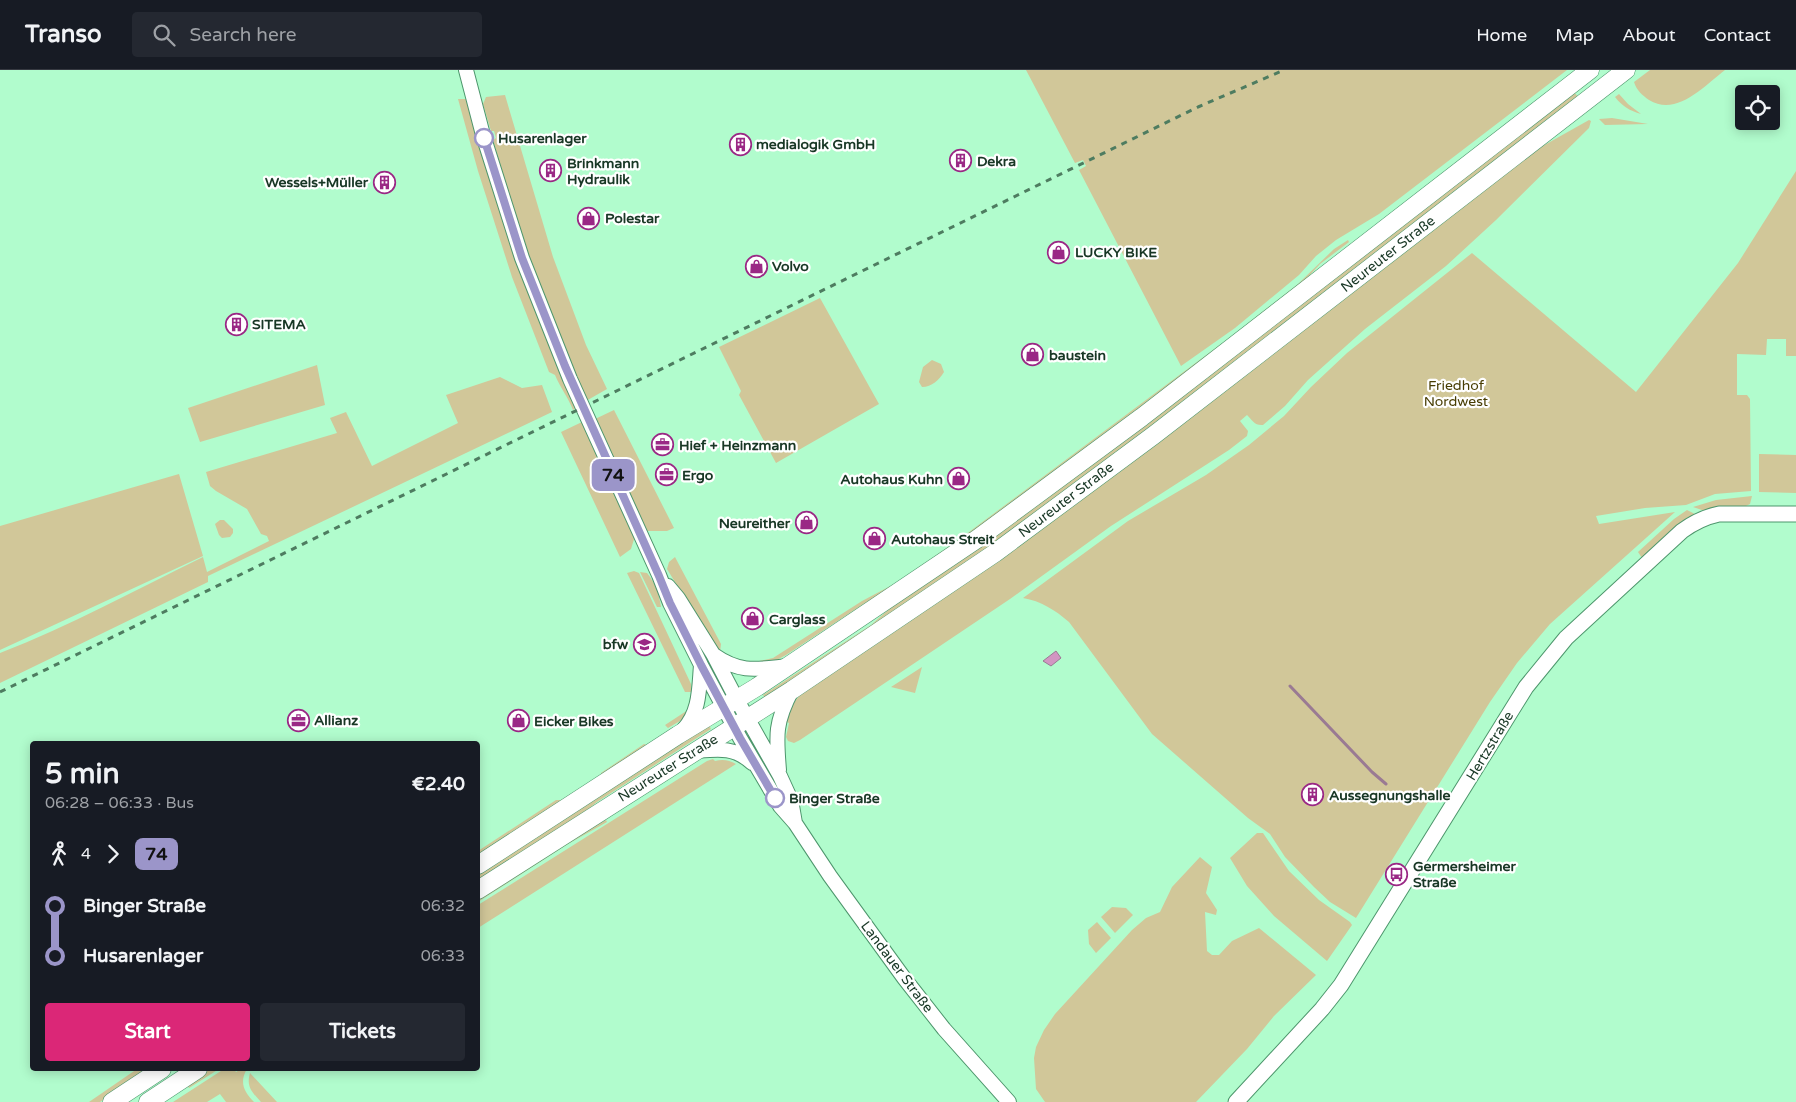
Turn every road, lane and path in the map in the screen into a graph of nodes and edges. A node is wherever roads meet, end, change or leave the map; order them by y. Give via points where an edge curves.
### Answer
1 (466, 70) edge
2 (1590, 70) edge
3 (1626, 70) edge
4 (1796, 514) edge
5 (659, 576) junction
6 (713, 654) junction
7 (701, 665) junction
8 (789, 666) junction
9 (792, 690) junction
10 (731, 704) junction
11 (741, 722) junction
12 (678, 735) junction
13 (696, 751) junction
14 (757, 769) junction
15 (780, 776) junction
16 (795, 823) junction
17 (480, 863) edge
18 (480, 889) edge
19 (159, 1071) edge
20 (195, 1071) edge
21 (112, 1102) edge
22 (148, 1102) edge
23 (1009, 1102) edge
24 (1236, 1102) edge

1 - 5 street via 483,135 526,267 570,379
2 - 8 main road, Neureuter Straße via 1149,411 993,527
3 - 9 main road, Neureuter Straße via 1162,429 995,553
4 - 24 main road, Hertzstraße via 1718,514 1693,523 1566,638 1526,687 1341,985
5 - 6 street via 678,598
5 - 7 street
6 - 8 street via 731,665 748,670
6 - 10 street
7 - 10 street
7 - 12 street via 698,703 687,726
8 - 10 main road, Neureuter Straße
9 - 11 main road, Neureuter Straße
9 - 15 street via 776,736
10 - 11 street
10 - 12 main road, Neureuter Straße
11 - 13 main road, Neureuter Straße
11 - 14 street, Landauer Straße
11 - 15 street, Landauer Straße
12 - 17 main road, Neureuter Straße
13 - 14 street via 721,748 735,751
13 - 18 main road, Neureuter Straße
14 - 16 street, Landauer Straße
15 - 16 street, Landauer Straße via 792,800
16 - 23 street, Landauer Straße via 882,949 944,1029
19 - 21 main road
20 - 22 main road

